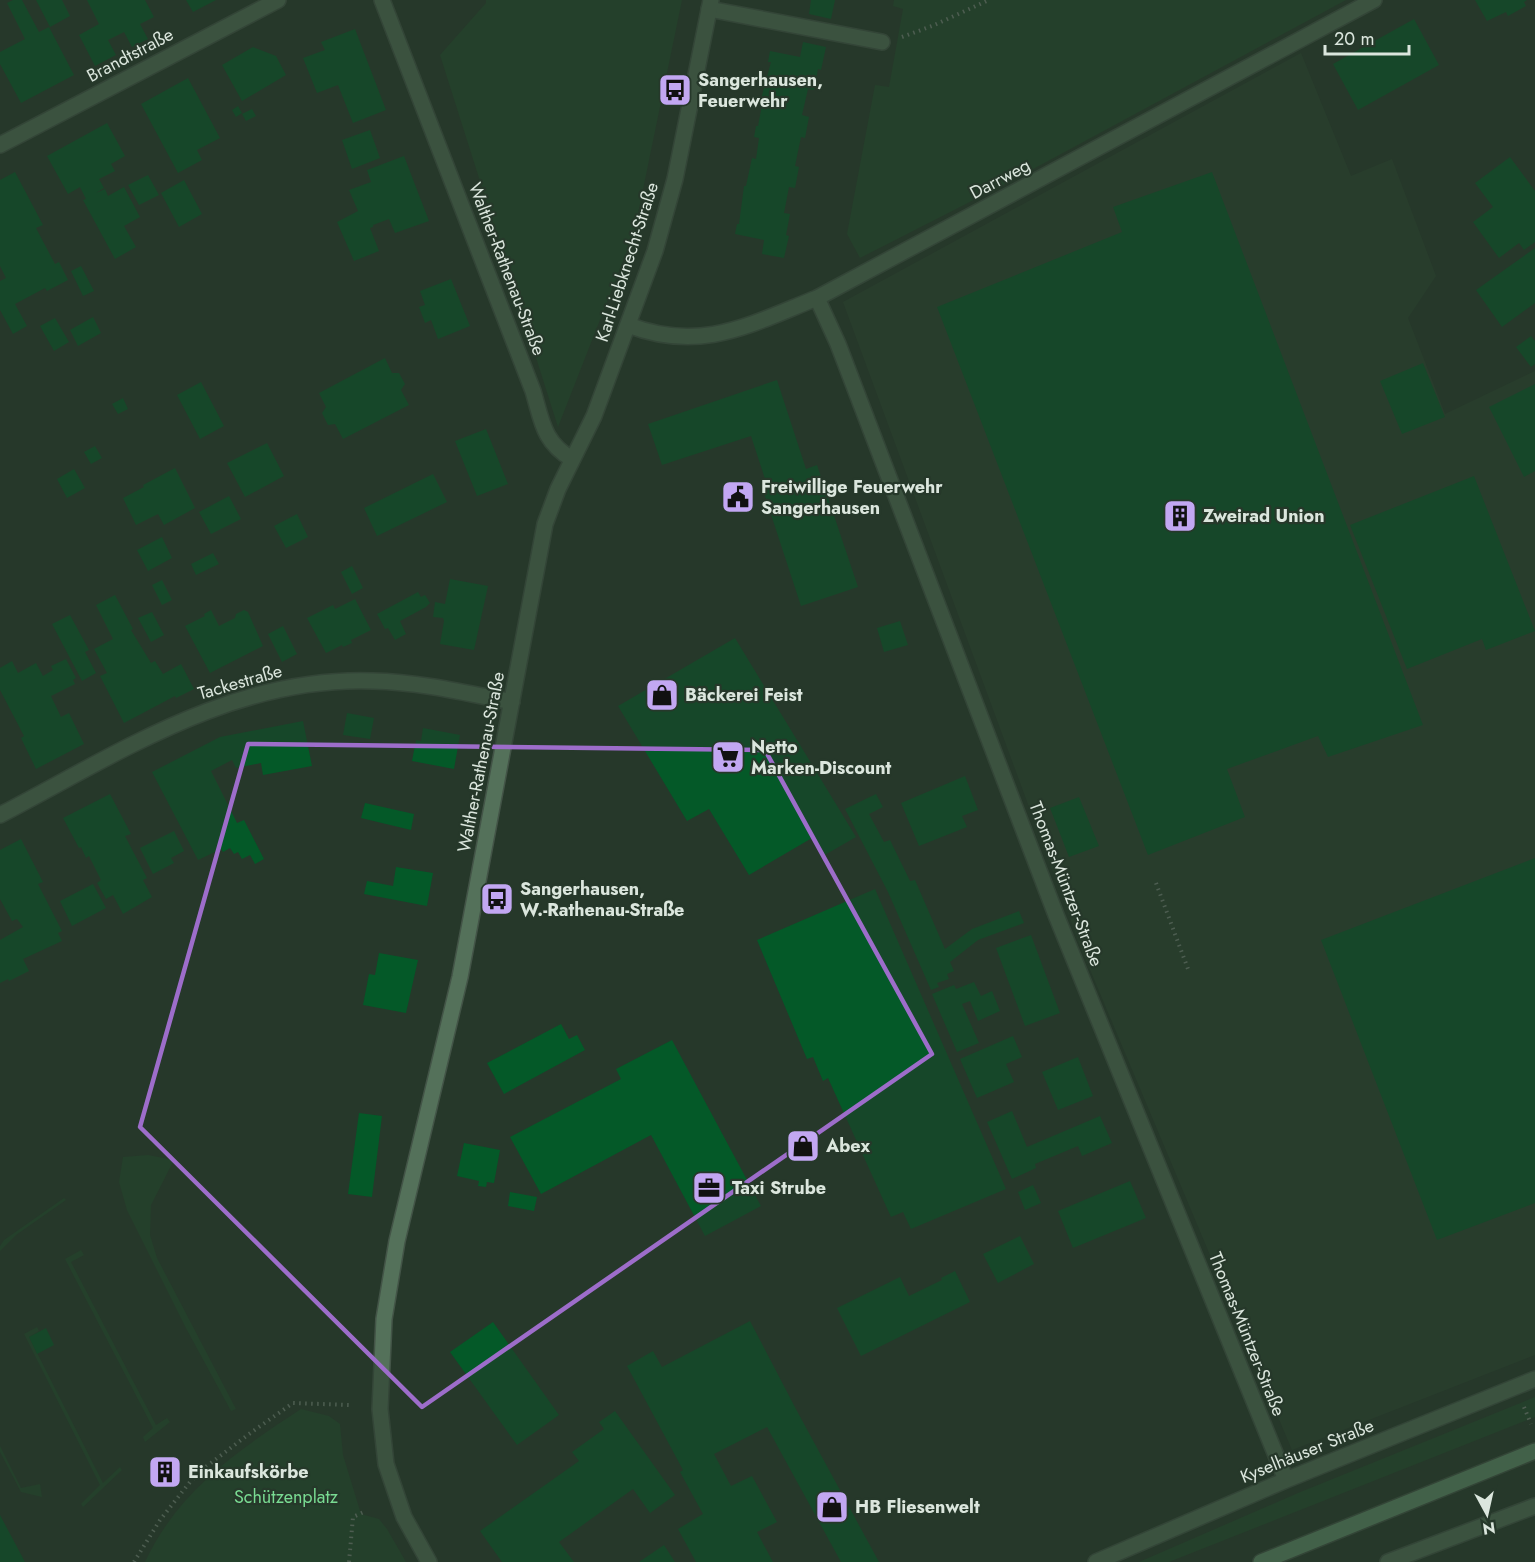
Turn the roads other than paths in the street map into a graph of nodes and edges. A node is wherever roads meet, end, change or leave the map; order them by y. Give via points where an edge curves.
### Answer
1 (278, 0) edge
2 (382, 0) edge
3 (1374, 0) edge
4 (710, 4) edge
5 (882, 42) road end
6 (0, 145) edge
7 (817, 298) junction
8 (628, 325) junction
9 (572, 459) junction
10 (512, 702) junction
11 (0, 814) edge
12 (1535, 1379) edge
13 (1535, 1451) edge
14 (1286, 1480) junction
15 (1535, 1506) edge
16 (429, 1562) edge
17 (1096, 1562) edge
18 (1261, 1562) edge
19 (1388, 1562) edge

1 - 6 street, Brandtstraße
2 - 9 street, Walther-Rathenau-Straße via 548,438 558,451
3 - 7 street, Darrweg
4 - 5 street
4 - 8 street, Karl-Liebknecht-Straße via 675,179 655,251
7 - 8 street, Darrweg via 745,326 706,336 680,338
7 - 14 street, Thomas-Müntzer-Straße via 1056,915
8 - 9 street, Karl-Liebknecht-Straße via 594,416
9 - 10 street, Walther-Rathenau-Straße via 546,524
10 - 11 street, Tackestraße via 429,686 372,681 281,688 183,720
10 - 16 street, Walther-Rathenau-Straße via 460,977 397,1241 384,1319 380,1409 386,1464 404,1517
12 - 14 street, Kyselhäuser Straße
13 - 18 main road
14 - 17 street, Kyselhäuser Straße
15 - 19 street

